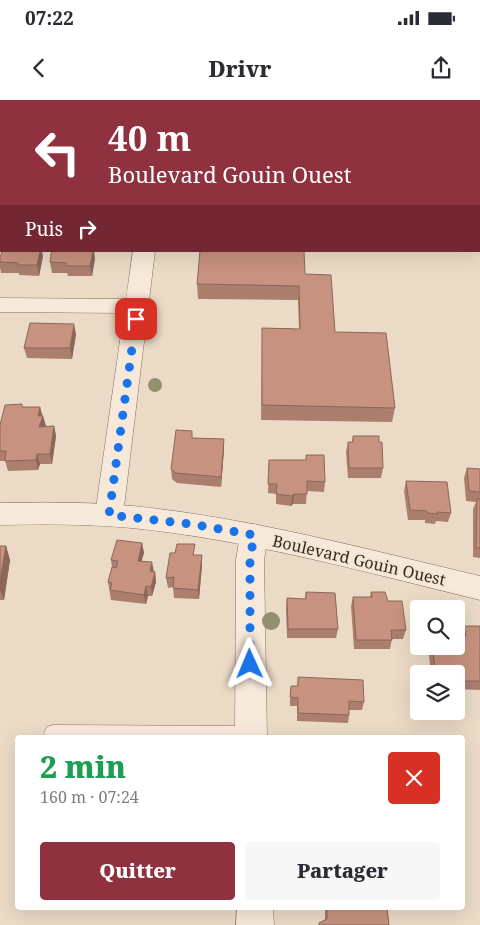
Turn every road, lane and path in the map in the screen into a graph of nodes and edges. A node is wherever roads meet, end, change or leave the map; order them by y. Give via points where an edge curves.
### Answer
1 (144, 252) edge
2 (0, 305) edge
3 (137, 306) junction
4 (0, 514) edge
5 (109, 515) junction
6 (254, 535) junction
7 (480, 588) edge
8 (53, 733) dead end
9 (123, 735) edge
10 (251, 735) edge
11 (255, 910) edge
12 (255, 925) edge

1 - 3 street
2 - 3 street
3 - 5 street
4 - 5 street, Boulevard Gouin Ouest
5 - 6 street, Boulevard Gouin Ouest
6 - 7 street, Boulevard Gouin Ouest
6 - 10 street via 250,560
8 - 9 lane
11 - 12 street

